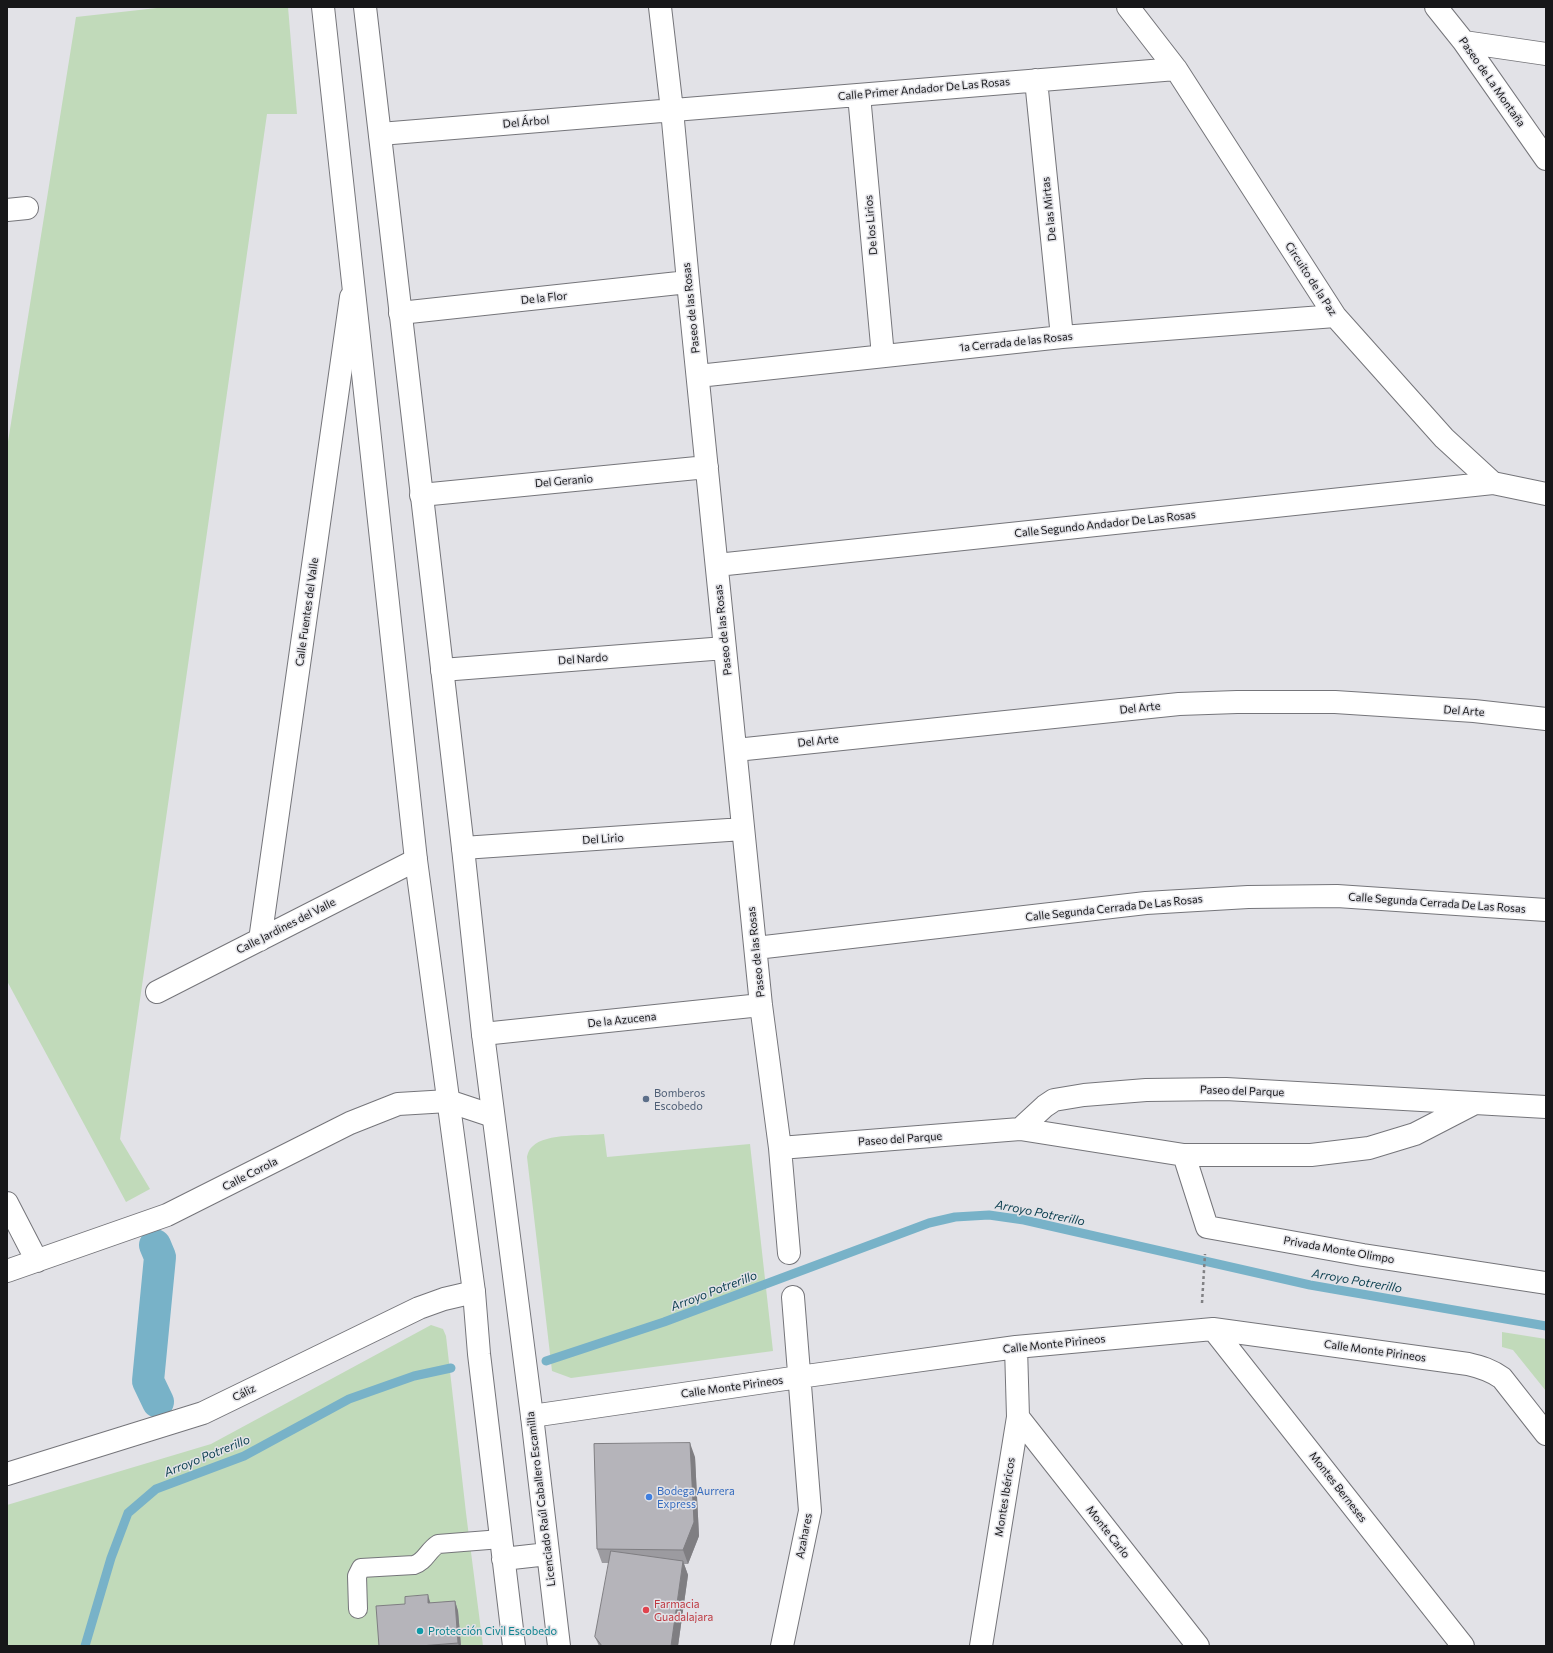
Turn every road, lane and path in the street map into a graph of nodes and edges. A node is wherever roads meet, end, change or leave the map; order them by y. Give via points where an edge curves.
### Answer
1 (322, 7) edge
2 (366, 7) edge
3 (660, 7) edge
4 (1128, 7) edge
5 (1436, 7) edge
6 (1464, 42) junction
7 (1546, 54) edge
8 (1176, 69) junction
9 (1036, 80) junction
10 (859, 95) junction
11 (672, 110) junction
12 (380, 134) junction
13 (1546, 159) edge
14 (688, 282) junction
15 (353, 284) junction
16 (400, 313) junction
17 (1335, 316) junction
18 (1062, 337) junction
19 (883, 356) junction
20 (698, 376) junction
21 (707, 467) junction
22 (1493, 483) junction
23 (1546, 494) edge
24 (421, 495) junction
25 (717, 565) junction
26 (725, 648) junction
27 (442, 670) junction
28 (1546, 719) edge
29 (736, 750) junction
30 (744, 829) junction
31 (463, 848) junction
32 (416, 860) junction
33 (1546, 910) edge
34 (260, 940) junction
35 (756, 948) junction
36 (156, 992) dead end
37 (761, 1005) junction
38 (483, 1034) junction
39 (448, 1101) junction
40 (1476, 1103) junction
41 (1546, 1107) edge
42 (494, 1116) junction
43 (1020, 1130) junction
44 (780, 1148) junction
45 (1184, 1155) junction
46 (7, 1203) edge
47 (1205, 1252) dead end
48 (789, 1253) dead end
49 (37, 1261) junction
50 (7, 1271) edge
51 (1546, 1283) edge
52 (474, 1292) junction
53 (793, 1297) dead end
54 (1202, 1306) dead end
55 (1213, 1329) junction
56 (1016, 1347) junction
57 (799, 1377) junction
58 (532, 1416) junction
59 (1018, 1417) junction
60 (1546, 1434) edge
61 (7, 1474) edge
62 (502, 1549) junction
63 (548, 1554) junction
64 (358, 1609) dead end
65 (514, 1646) edge
66 (558, 1646) edge
67 (782, 1646) edge
68 (981, 1646) edge
69 (1198, 1646) edge
70 (1463, 1646) edge

1 - 15 street
2 - 12 street, Licenciado Raúl Caballero Escamilla
3 - 11 street, Paseo de las Rosas
4 - 8 street, Circuito de la Paz
5 - 6 street, Paseo de La Montaña
6 - 7 street
6 - 13 street, Paseo de La Montaña
8 - 9 street, Calle Primer Andador De Las Rosas
8 - 17 street, Circuito de la Paz
9 - 10 street, Calle Primer Andador De Las Rosas
9 - 18 street, De las Mirtas
10 - 11 street, Calle Primer Andador De Las Rosas
10 - 19 street, De los Lirios
11 - 12 street, Del Árbol
11 - 14 street, Paseo de las Rosas
12 - 16 street, Licenciado Raúl Caballero Escamilla
14 - 16 street, De la Flor
14 - 20 street, Paseo de las Rosas
15 - 32 street
15 - 34 street, Calle Fuentes del Valle
16 - 24 street, Licenciado Raúl Caballero Escamilla
17 - 18 street, 1a Cerrada de las Rosas
17 - 22 street, Circuito de la Paz via 1444,438
18 - 19 street, 1a Cerrada de las Rosas
19 - 20 street, 1a Cerrada de las Rosas
20 - 21 street, Paseo de las Rosas
21 - 24 street, Del Geranio
21 - 25 street, Paseo de las Rosas
22 - 23 street
22 - 25 street, Calle Segundo Andador De Las Rosas
24 - 27 street, Licenciado Raúl Caballero Escamilla
25 - 26 street, Paseo de las Rosas
26 - 27 street, Del Nardo
26 - 29 street, Paseo de las Rosas
27 - 31 street, Licenciado Raúl Caballero Escamilla
28 - 29 street, Del Arte via 1474,711 1335,702 1179,704
29 - 30 street, Paseo de las Rosas
30 - 31 street, Del Lirio
30 - 35 street, Paseo de las Rosas
31 - 38 street, Licenciado Raúl Caballero Escamilla
32 - 34 street, Calle Jardines del Valle
32 - 39 street
33 - 35 street, Calle Segunda Cerrada De Las Rosas via 1338,896 1248,897 1146,903
34 - 36 street, Calle Jardines del Valle
35 - 37 street, Paseo de las Rosas
37 - 38 street, De la Azucena
37 - 44 street, Paseo de las Rosas
38 - 42 street, Licenciado Raúl Caballero Escamilla
39 - 42 street, Calle Corola
39 - 49 street, Calle Corola via 398,1104 350,1123 167,1215
39 - 52 street
40 - 41 street, Paseo del Parque
40 - 43 street, Paseo del Parque via 1234,1089 1146,1090 1054,1100
40 - 45 street, Paseo del Parque via 1415,1134 1369,1148 1311,1155
42 - 58 street, Licenciado Raúl Caballero Escamilla
43 - 44 street, Paseo del Parque
43 - 45 street, Paseo del Parque
44 - 48 street, Paseo de las Rosas
45 - 51 street, Privada Monte Olimpo via 1207,1227 1363,1255
46 - 49 street
47 - 54 path
49 - 50 street, Calle Corola
52 - 61 street, Cáliz via 419,1308 203,1413
52 - 62 street
53 - 57 street, Azahares
55 - 56 street, Calle Monte Pirineos
55 - 60 street, Calle Monte Pirineos via 1485,1368 1502,1378
55 - 70 street, Montes Berneses
56 - 57 street, Calle Monte Pirineos
56 - 59 street, Montes Ibéricos
57 - 58 street, Calle Monte Pirineos
57 - 67 street, Azahares via 810,1511
58 - 63 street, Licenciado Raúl Caballero Escamilla
59 - 68 street, Montes Ibéricos
59 - 69 street, Monte Carlo
62 - 63 street
62 - 64 lane via 438,1544 422,1561 414,1565 361,1568 357,1576
62 - 65 street
63 - 66 street, Licenciado Raúl Caballero Escamilla

